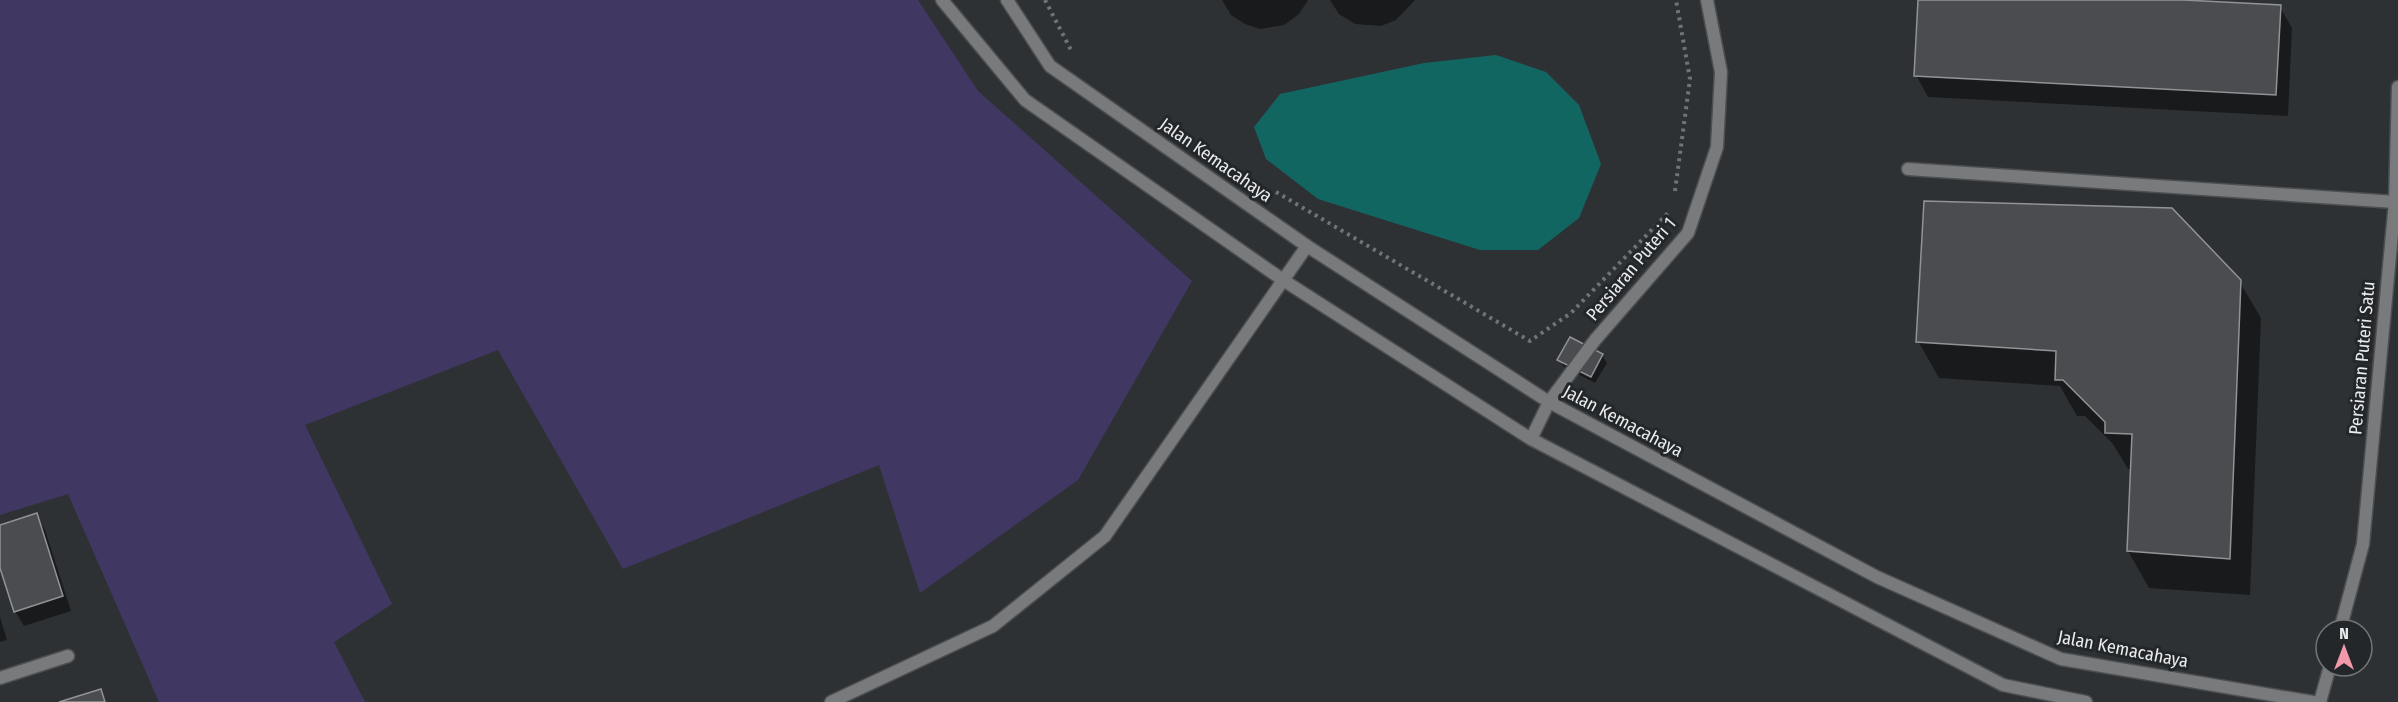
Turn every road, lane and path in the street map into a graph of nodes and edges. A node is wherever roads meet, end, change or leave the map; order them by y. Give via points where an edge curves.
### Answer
1 (942, 0) edge
2 (1007, 0) edge
3 (1045, 0) edge
4 (1676, 0) edge
5 (1707, 0) edge
6 (1074, 58) dead end
7 (2398, 87) edge
8 (1908, 169) dead end
9 (1274, 191) dead end
10 (1675, 196) dead end
11 (2395, 202) junction
12 (1673, 208) dead end
13 (1307, 246) junction
14 (1282, 280) junction
15 (1549, 402) junction
16 (1531, 439) junction
17 (2343, 618) edge
18 (68, 656) dead end
19 (0, 678) edge
20 (2327, 678) edge
21 (831, 702) edge
22 (2086, 702) edge
23 (2313, 702) edge
24 (2320, 702) edge

1 - 14 street via 1025,100
2 - 13 street, Jalan Kemacahaya via 1050,66
3 - 6 path
4 - 10 path via 1690,79
5 - 15 street, Persiaran Puteri 1 via 1721,72 1717,147 1688,233 1595,340
7 - 11 street, Persiaran Puteri Satu
8 - 11 street
9 - 12 path via 1530,341 1571,313
11 - 17 street, Persiaran Puteri Satu via 2363,544
13 - 14 street
13 - 15 street, Jalan Kemacahaya
14 - 16 street
14 - 21 street via 1105,536 993,627
15 - 16 street, Persiaran Puteri 1
15 - 23 street, Jalan Kemacahaya via 1877,577 2061,659
16 - 22 street via 2003,685
18 - 19 street
20 - 24 street

